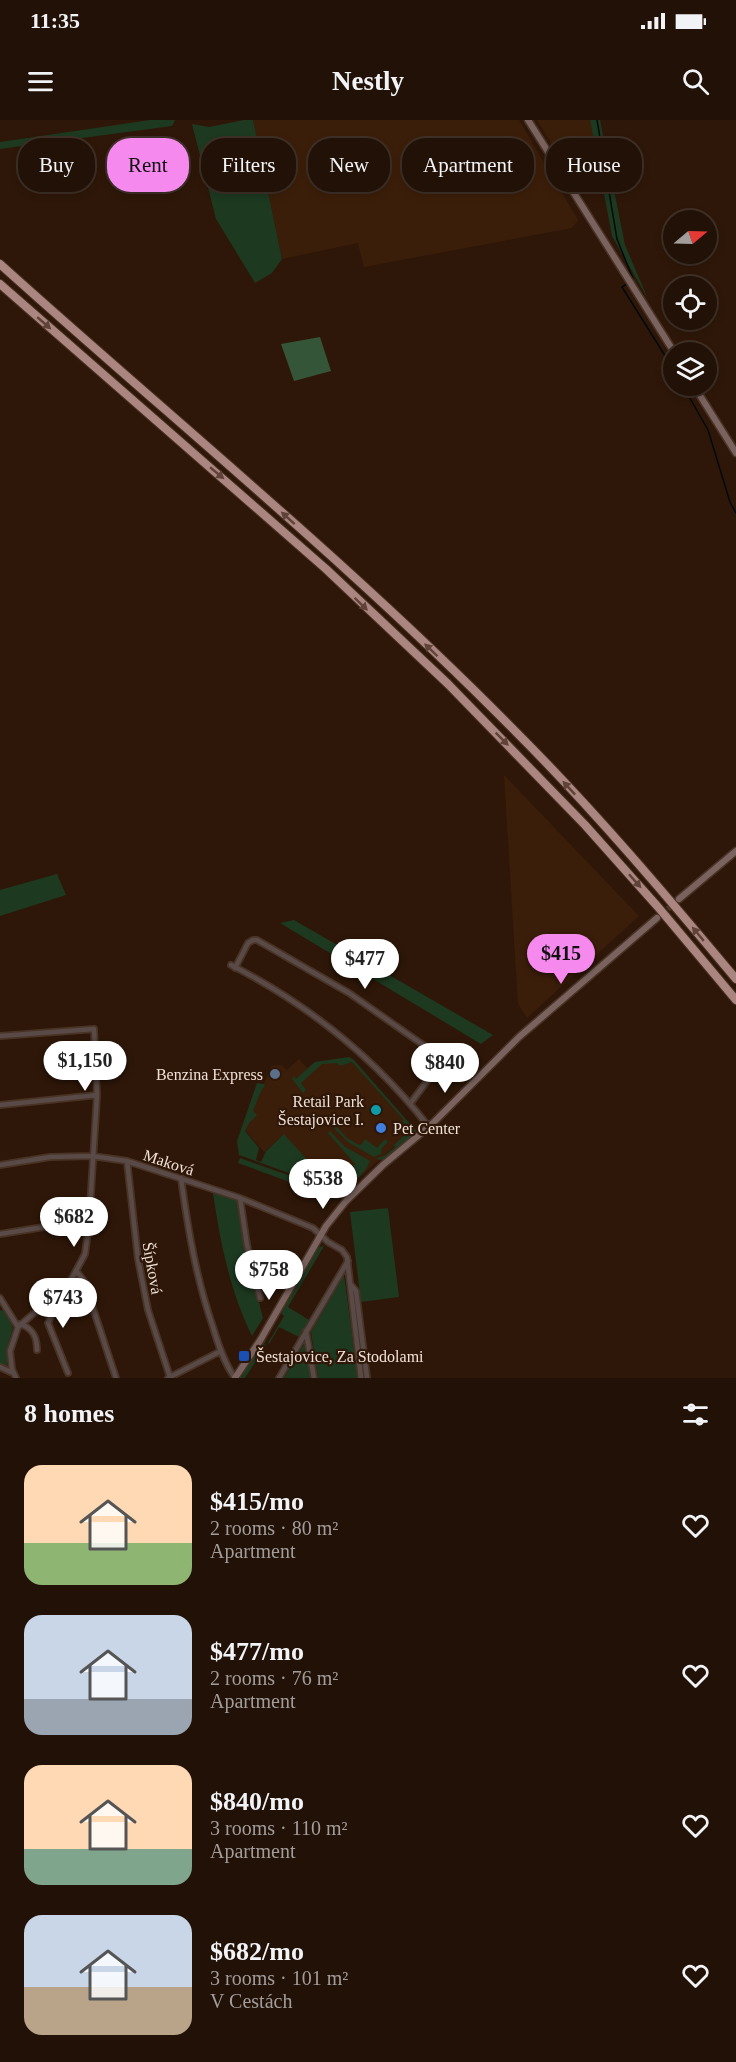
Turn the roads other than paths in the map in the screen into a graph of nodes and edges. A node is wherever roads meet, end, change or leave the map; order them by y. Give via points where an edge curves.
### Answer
1 (528, 120) edge
2 (0, 264) edge
3 (0, 284) edge
4 (668, 342) edge
5 (700, 396) edge
6 (736, 453) edge
7 (736, 851) edge
8 (679, 899) tunnel mouth
9 (657, 918) tunnel mouth
10 (736, 978) edge
11 (736, 1000) edge
12 (0, 1036) edge
13 (97, 1095) junction
14 (410, 1104) junction
15 (0, 1105) edge
16 (429, 1127) junction
17 (92, 1156) junction
18 (127, 1161) junction
19 (0, 1165) edge
20 (181, 1178) junction
21 (240, 1198) junction
22 (89, 1224) junction
23 (0, 1234) edge
24 (321, 1235) junction
25 (348, 1261) junction
26 (77, 1272) junction
27 (350, 1282) junction
28 (52, 1297) junction
29 (0, 1298) edge
30 (260, 1298) dead end
31 (19, 1325) junction
32 (306, 1331) junction
33 (38, 1350) dead end
34 (221, 1351) junction
35 (0, 1367) edge
36 (68, 1373) dead end
37 (14, 1375) edge
38 (169, 1377) edge
39 (116, 1378) edge
40 (235, 1378) edge
41 (279, 1378) edge
42 (314, 1378) edge
43 (361, 1378) edge
44 (367, 1378) edge

1 - 4 street
10 -> 2 highway via 597,817 457,674 326,552
3 -> 11 highway via 317,561 448,684 585,825
5 - 6 street
7 - 8 street
9 - 16 street via 519,1037
12 - 13 street via 94,1029
13 - 15 street
13 - 17 street
14 - 14 street via 439,1065 439,1056 349,993 257,940 248,943 233,967 284,995 328,1027
14 - 16 street
16 - 24 street via 345,1201
17 - 18 street, Maková
17 - 19 street, Maková via 50,1156
17 - 22 street
18 - 20 street, Maková
18 - 38 street, Šípková via 138,1259 148,1310
20 - 21 street, Maková
20 - 34 street via 201,1291
21 - 24 street, Maková via 313,1228
21 - 30 street
22 - 23 street
22 - 26 street via 85,1254
24 - 25 street, Maková via 345,1252
24 - 40 street
25 - 27 street
25 - 32 street
26 - 28 street
26 - 39 street via 84,1281
27 - 43 street
27 - 44 street via 356,1291
28 - 31 street
28 - 36 street via 56,1306 48,1323
29 - 31 street
31 - 33 street via 32,1330
31 - 37 street via 10,1352
32 - 41 street
32 - 42 street
34 - 38 street
34 - 40 street
35 - 37 street

